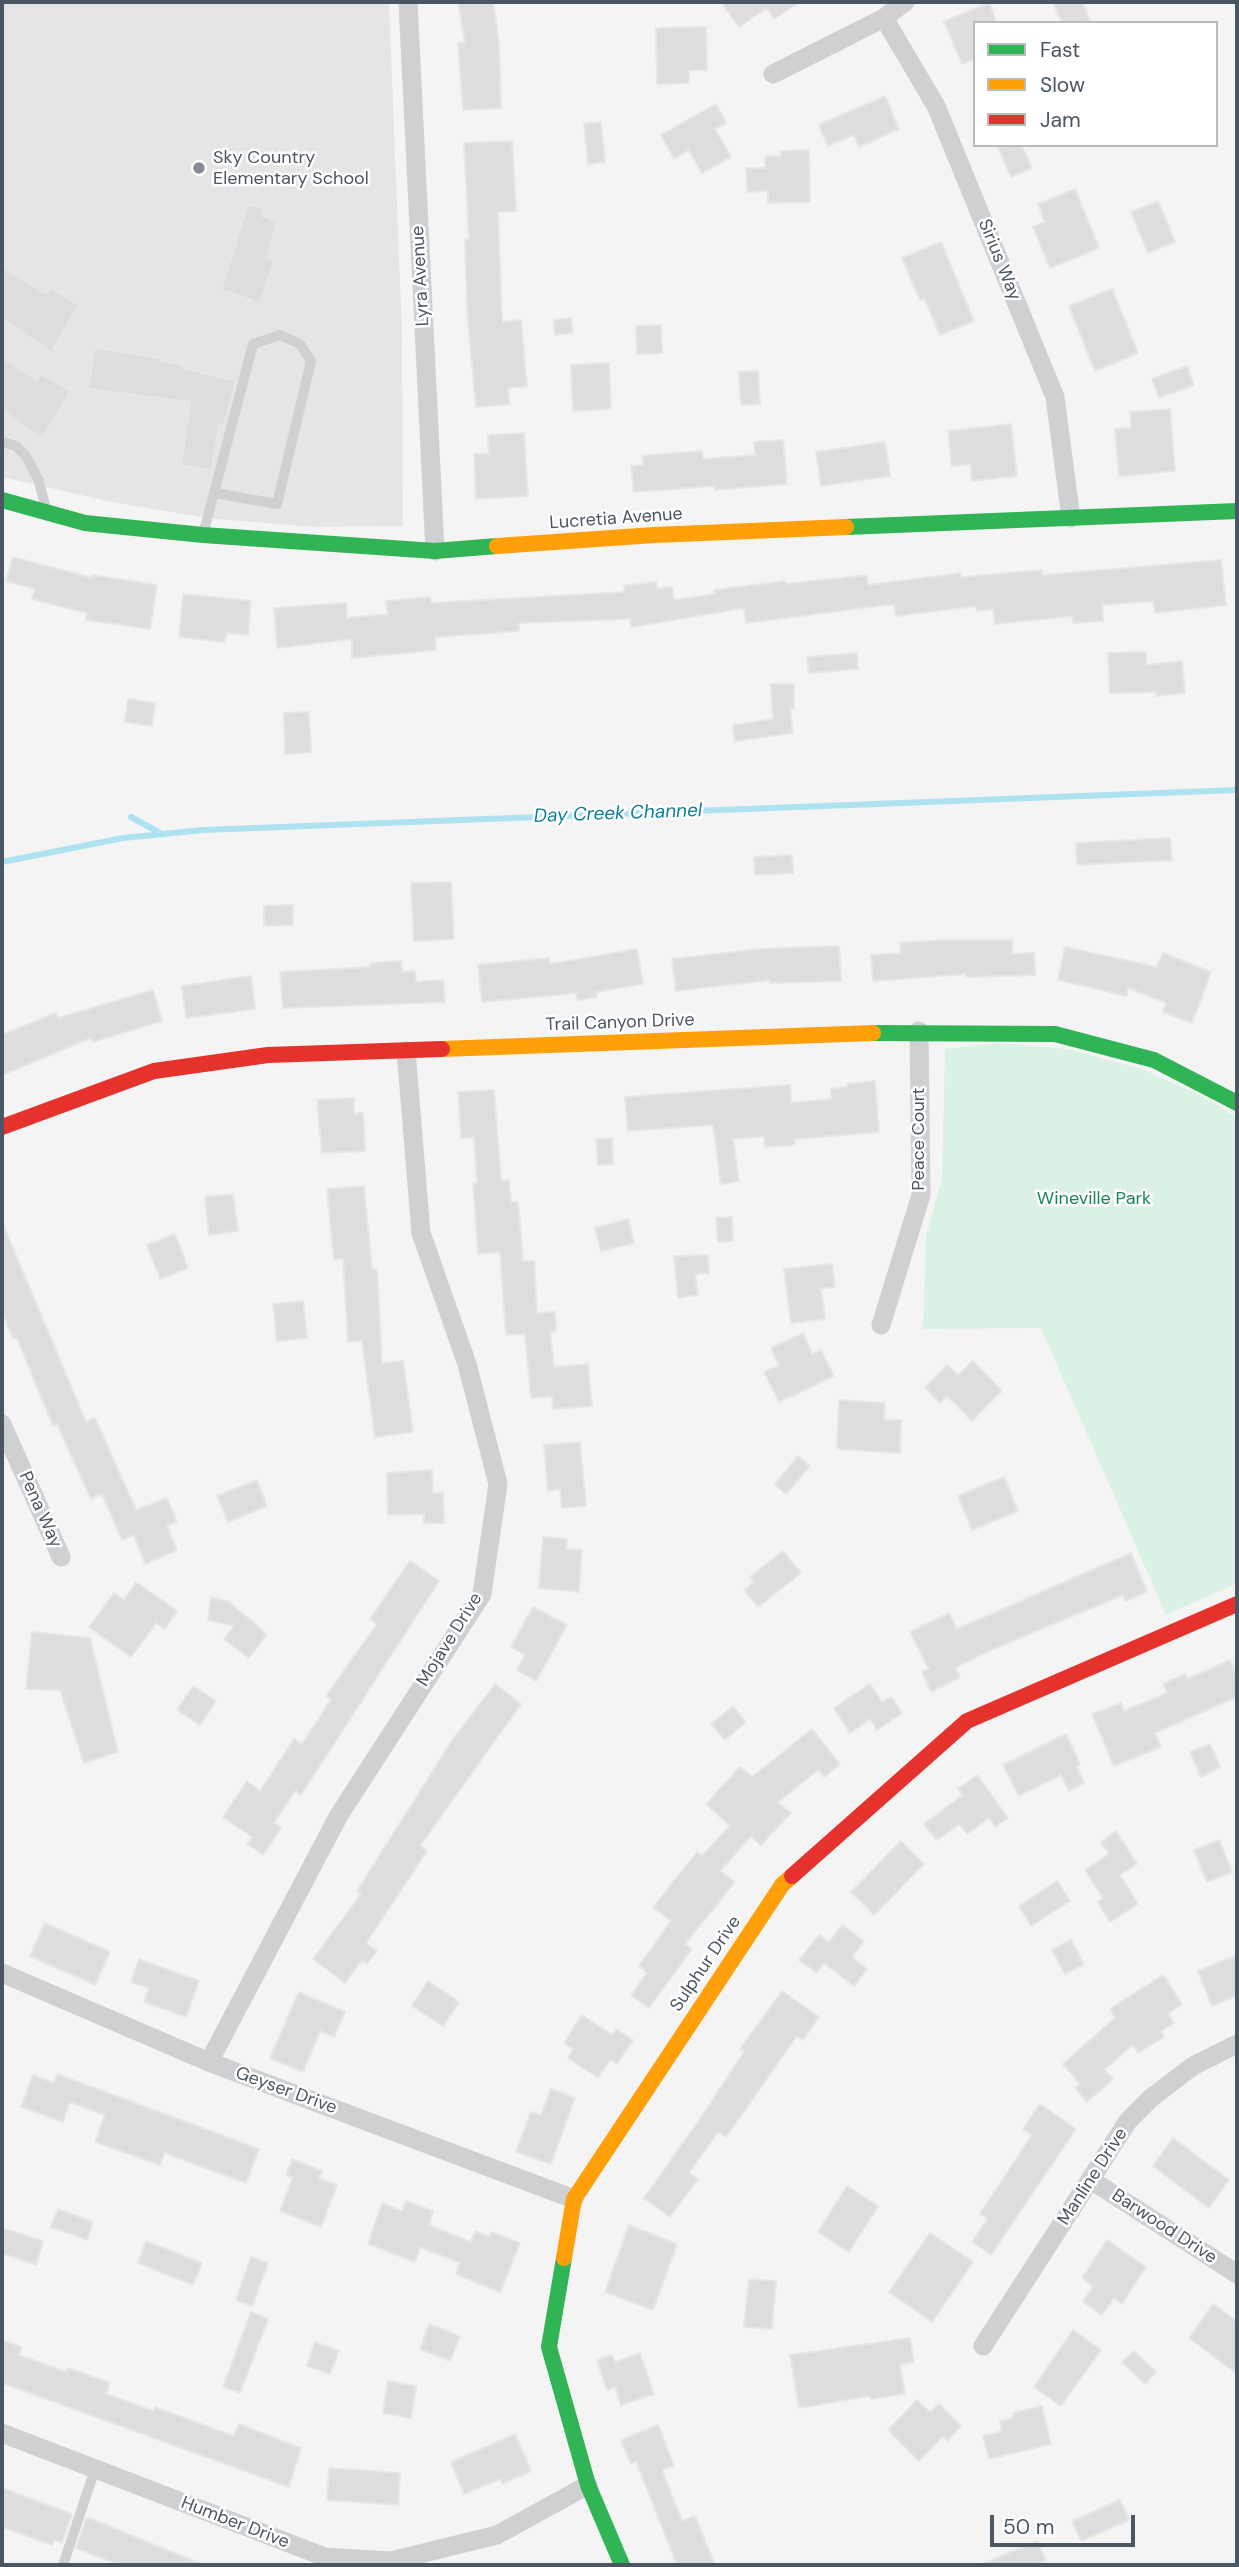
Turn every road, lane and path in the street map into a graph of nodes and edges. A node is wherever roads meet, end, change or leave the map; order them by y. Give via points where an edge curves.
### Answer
1 (408, 2) edge
2 (905, 2) edge
3 (884, 18) junction
4 (773, 74) dead end
5 (2, 442) edge
6 (214, 493) junction
7 (2, 500) edge
8 (47, 512) junction
9 (1237, 512) edge
10 (1070, 518) junction
11 (203, 535) junction
12 (435, 551) junction
13 (919, 1031) junction
14 (406, 1051) junction
15 (1237, 1103) edge
16 (2, 1127) edge
17 (881, 1325) dead end
18 (2, 1424) edge
19 (61, 1557) dead end
20 (1237, 1604) edge
21 (2, 1973) edge
22 (1237, 2044) edge
23 (209, 2063) junction
24 (1091, 2180) junction
25 (574, 2199) junction
26 (1237, 2274) edge
27 (983, 2346) dead end
28 (2, 2432) edge
29 (95, 2469) junction
30 (588, 2486) junction
31 (63, 2565) edge
32 (622, 2565) edge

1 - 12 street, Lyra Avenue
2 - 3 street
3 - 4 street
3 - 10 street, Sirius Way via 936,106 1055,397
5 - 8 lane via 16,446 26,456
6 - 6 lane via 277,504 311,362 300,344 280,335 253,344
6 - 11 lane
7 - 8 street, Lucretia Avenue
8 - 11 street, Lucretia Avenue via 85,523
9 - 10 street, Lucretia Avenue
10 - 12 street, Lucretia Avenue via 654,535
11 - 12 street, Lucretia Avenue
13 - 14 street, Trail Canyon Drive
13 - 15 street, Trail Canyon Drive via 1055,1034 1154,1060
13 - 17 street, Peace Court via 921,1195
14 - 16 street, Trail Canyon Drive via 268,1055 154,1071
14 - 23 street, Mojave Drive via 421,1233 467,1364 498,1484 482,1594 339,1815
18 - 19 street, Pena Way
20 - 25 street, Sulphur Drive via 967,1721 782,1885
21 - 23 street, Geyser Drive
22 - 24 street, Manline Drive via 1193,2066 1151,2098 1128,2121
23 - 25 street, Geyser Drive
24 - 26 street, Barwood Drive
24 - 27 street, Manline Drive
25 - 30 street, Sulphur Drive via 549,2347
28 - 29 street, Humber Drive
29 - 30 street, Humber Drive via 325,2557 391,2561 498,2535
29 - 31 lane
30 - 32 street, Sulphur Drive

